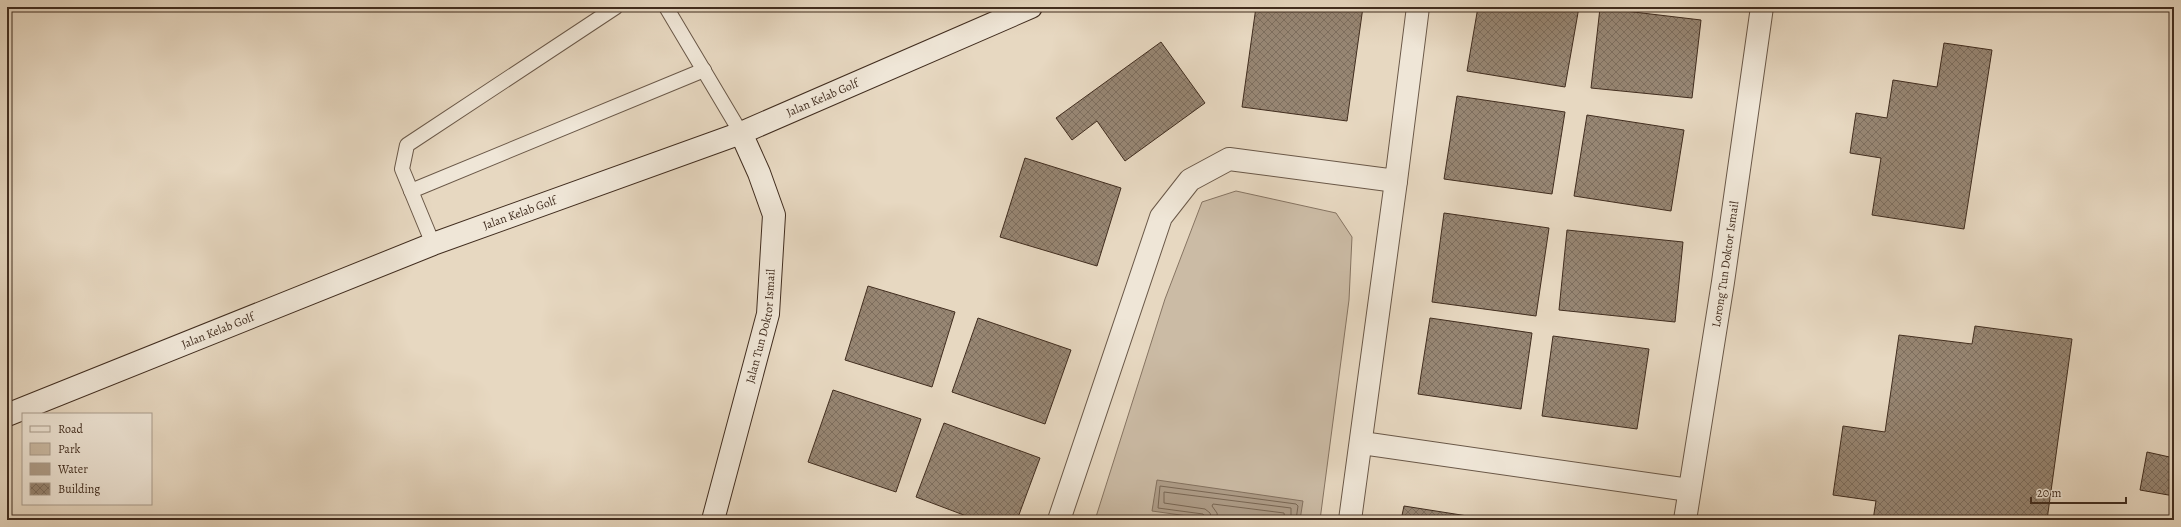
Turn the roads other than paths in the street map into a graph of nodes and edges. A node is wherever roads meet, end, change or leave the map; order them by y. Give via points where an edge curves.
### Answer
1 (616, 7) edge
2 (666, 7) edge
3 (1031, 7) edge
4 (1418, 7) edge
5 (1762, 7) edge
6 (704, 70) junction
7 (741, 133) junction
8 (1396, 181) junction
9 (412, 191) junction
10 (433, 244) junction
11 (7, 415) edge
12 (1362, 444) junction
13 (1689, 490) junction
14 (718, 519) edge
15 (1059, 520) edge
16 (1350, 520) edge
17 (1685, 520) edge

1 - 9 lane via 407,145 402,169
2 - 6 lane
3 - 7 street, Jalan Kelab Golf
4 - 8 street
5 - 13 street, Lorong Tun Doktor Ismail via 1723,282
6 - 7 lane
6 - 9 lane
7 - 10 street, Jalan Kelab Golf
7 - 14 street, Jalan Tun Doktor Ismail via 774,215 768,314
8 - 12 street
8 - 15 street via 1229,159 1190,180 1161,217
9 - 10 lane
10 - 11 street, Jalan Kelab Golf
12 - 13 street
12 - 16 street
13 - 17 street, Lorong Tun Doktor Ismail

